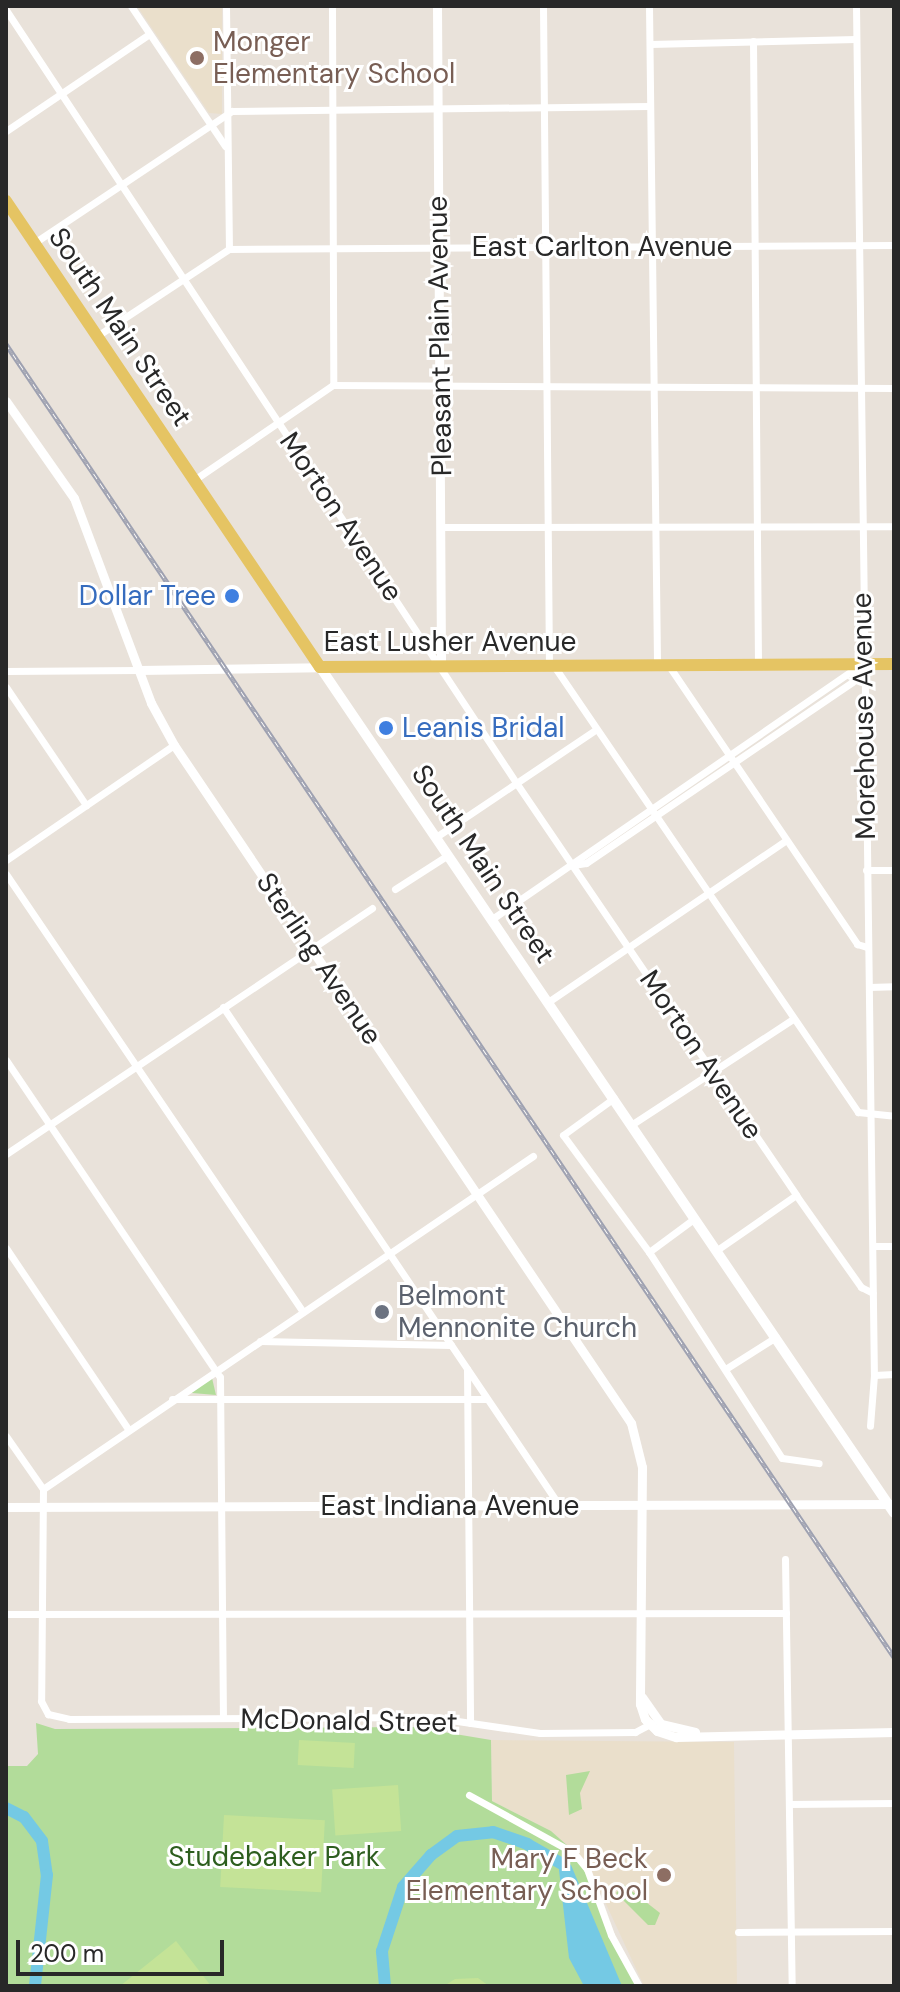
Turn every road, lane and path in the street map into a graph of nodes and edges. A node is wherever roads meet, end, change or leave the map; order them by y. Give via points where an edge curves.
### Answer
1 (131, 6) edge
2 (226, 6) edge
3 (332, 6) edge
4 (437, 6) edge
5 (543, 6) edge
6 (649, 6) edge
7 (856, 6) edge
8 (6, 10) edge
9 (149, 34) junction
10 (856, 39) junction
11 (753, 41) junction
12 (650, 44) junction
13 (61, 91) junction
14 (650, 106) junction
15 (438, 108) junction
16 (543, 108) junction
17 (333, 109) junction
18 (227, 115) junction
19 (211, 126) junction
20 (6, 131) edge
21 (227, 148) junction
22 (123, 183) junction
23 (6, 201) edge
24 (34, 243) junction
25 (755, 245) junction
26 (894, 245) edge
27 (858, 246) junction
28 (651, 247) junction
29 (334, 248) junction
30 (439, 248) junction
31 (546, 248) junction
32 (229, 249) junction
33 (185, 276) junction
34 (97, 336) junction
35 (333, 385) junction
36 (653, 388) junction
37 (756, 388) junction
38 (860, 388) junction
39 (894, 388) edge
40 (441, 389) junction
41 (548, 389) junction
42 (6, 401) edge
43 (279, 423) junction
44 (194, 480) junction
45 (549, 526) junction
46 (654, 526) junction
47 (759, 526) junction
48 (862, 526) junction
49 (894, 526) edge
50 (443, 527) junction
51 (758, 664) junction
52 (894, 664) edge
53 (663, 665) junction
54 (863, 665) junction
55 (441, 666) junction
56 (551, 666) junction
57 (320, 667) junction
58 (139, 670) junction
59 (6, 671) edge
60 (6, 687) edge
61 (595, 730) junction
62 (174, 745) junction
63 (732, 759) junction
64 (517, 784) junction
65 (86, 805) junction
66 (652, 813) junction
67 (436, 837) junction
68 (786, 840) junction
69 (448, 855) junction
70 (6, 860) edge
71 (573, 865) junction
72 (866, 870) junction
73 (894, 870) edge
74 (6, 874) edge
75 (395, 889) dead end
76 (708, 894) junction
77 (372, 908) dead end
78 (492, 919) junction
79 (311, 947) junction
80 (867, 947) junction
81 (628, 948) junction
82 (894, 986) edge
83 (869, 987) junction
84 (548, 1002) junction
85 (223, 1007) junction
86 (793, 1019) junction
87 (6, 1060) edge
88 (136, 1066) junction
89 (712, 1072) junction
90 (614, 1098) junction
91 (871, 1116) junction
92 (894, 1116) edge
93 (49, 1125) junction
94 (631, 1125) junction
95 (6, 1154) edge
96 (533, 1156) dead end
97 (477, 1193) junction
98 (796, 1195) junction
99 (695, 1218) junction
100 (873, 1246) junction
101 (894, 1246) edge
102 (6, 1248) edge
103 (717, 1250) junction
104 (649, 1252) junction
105 (389, 1253) junction
106 (873, 1293) junction
107 (303, 1312) junction
108 (776, 1337) junction
109 (260, 1341) junction
110 (451, 1345) junction
111 (727, 1368) junction
112 (467, 1369) junction
113 (216, 1371) junction
114 (894, 1374) edge
115 (874, 1375) junction
116 (222, 1398) junction
117 (171, 1399) junction
118 (466, 1399) junction
119 (486, 1399) junction
120 (870, 1426) dead end
121 (128, 1429) junction
122 (6, 1436) edge
123 (819, 1463) dead end
124 (43, 1489) junction
125 (559, 1505) junction
126 (642, 1505) junction
127 (222, 1506) junction
128 (468, 1506) junction
129 (6, 1507) edge
130 (39, 1507) junction
131 (892, 1507) edge
132 (785, 1559) dead end
133 (640, 1613) junction
134 (786, 1613) junction
135 (6, 1614) edge
136 (42, 1614) junction
137 (222, 1615) junction
138 (470, 1615) junction
139 (223, 1718) junction
140 (652, 1722) junction
141 (470, 1723) junction
142 (788, 1732) junction
143 (894, 1732) edge
144 (469, 1795) dead end
145 (894, 1803) edge
146 (789, 1804) junction
147 (894, 1931) edge
148 (738, 1932) dead end
149 (791, 1932) junction
150 (639, 1986) edge
151 (792, 1986) edge

1 - 9 street
2 - 18 street
3 - 17 street
4 - 15 street, Pleasant Plain Avenue
5 - 16 street
6 - 12 street
7 - 10 street, Morehouse Avenue
8 - 13 street, Morton Avenue
9 - 13 street
9 - 19 street
10 - 11 street
10 - 27 street, Morehouse Avenue
11 - 12 street
11 - 25 street
12 - 14 street
13 - 20 street
13 - 22 street, Morton Avenue
14 - 16 street
14 - 28 street
15 - 16 street
15 - 17 street
15 - 30 street, Pleasant Plain Avenue
16 - 31 street
17 - 18 street
17 - 29 street
18 - 19 street
18 - 21 street
19 - 21 street
19 - 22 street
21 - 32 street
22 - 24 street
22 - 33 street, Morton Avenue
23 - 24 main road, South Main Street
24 - 34 main road, South Main Street
25 - 27 street, East Carlton Avenue
25 - 28 street, East Carlton Avenue
25 - 37 street
26 - 27 street, East Carlton Avenue
27 - 38 street, Morehouse Avenue
28 - 31 street, East Carlton Avenue
28 - 36 street
29 - 30 street, East Carlton Avenue
29 - 32 street, East Carlton Avenue
29 - 35 street
30 - 31 street, East Carlton Avenue
30 - 40 street, Pleasant Plain Avenue
31 - 41 street
32 - 33 street
33 - 34 street
33 - 43 street, Morton Avenue
34 - 44 main road, South Main Street
35 - 40 street
35 - 43 street
36 - 37 street
36 - 41 street
36 - 46 street
37 - 38 street
37 - 47 street
38 - 39 street
38 - 48 street, Morehouse Avenue
40 - 41 street
40 - 50 street, Pleasant Plain Avenue
41 - 45 street
42 - 58 street, Sterling Avenue via 74,498
43 - 44 street
43 - 55 street, Morton Avenue
44 - 57 main road, South Main Street
45 - 46 street
45 - 50 street
45 - 56 street
46 - 47 street
46 - 53 street
47 - 48 street
47 - 51 street
48 - 49 street
48 - 54 street, Morehouse Avenue
50 - 55 street, Pleasant Plain Avenue
51 - 53 main road, East Lusher Avenue
51 - 54 main road, East Lusher Avenue
52 - 54 main road, East Lusher Avenue
53 - 56 main road, East Lusher Avenue
53 - 63 street
54 - 63 street
54 - 72 street, Morehouse Avenue
55 - 56 main road, East Lusher Avenue
55 - 57 main road, East Lusher Avenue
55 - 64 street, Morton Avenue
56 - 61 street
57 - 58 street, East Lusher Avenue
57 - 67 main road, South Main Street
58 - 59 street, East Lusher Avenue
58 - 62 street, Sterling Avenue
60 - 65 street
61 - 64 street
61 - 66 street
62 - 65 street
62 - 79 street, Sterling Avenue
63 - 66 street
63 - 68 street
64 - 67 street
64 - 71 street, Morton Avenue
65 - 70 street
66 - 71 street
66 - 76 street
67 - 69 main road, South Main Street
68 - 76 street
68 - 80 street via 857,944
69 - 75 street
69 - 78 main road, South Main Street
71 - 78 street
71 - 81 street, Morton Avenue
72 - 73 street
72 - 80 street, Morehouse Avenue
74 - 88 street
76 - 81 street
76 - 86 street
77 - 79 street
78 - 84 main road, South Main Street
79 - 85 street
79 - 97 street, Sterling Avenue
80 - 83 street, Morehouse Avenue
81 - 84 street
81 - 89 street, Morton Avenue
82 - 83 street
83 - 91 street, Morehouse Avenue
84 - 90 main road, South Main Street
85 - 88 street
85 - 105 street
86 - 89 street
86 - 91 street via 858,1112
87 - 93 street
88 - 93 street
88 - 107 street
89 - 94 street
89 - 98 street, Morton Avenue
90 - 94 main road, South Main Street
90 - 104 street via 563,1135
91 - 92 street
91 - 100 street, Morehouse Avenue
93 - 95 street
93 - 113 street
94 - 99 main road, South Main Street
96 - 97 street
97 - 105 street
97 - 126 street, Sterling Avenue via 624,1408 641,1454
98 - 103 street
98 - 106 street, Morton Avenue via 861,1287
99 - 103 main road, South Main Street
99 - 104 street
100 - 101 street
100 - 106 street, Morehouse Avenue
102 - 121 street
103 - 108 main road, South Main Street
104 - 111 street
105 - 107 street
105 - 110 street
106 - 115 street, Morehouse Avenue
107 - 109 street
108 - 111 street
108 - 131 main road, South Main Street
109 - 110 street
109 - 113 street
110 - 112 street
111 - 123 street via 782,1458
112 - 118 street
112 - 119 street
113 - 116 street
113 - 117 street
114 - 115 street
115 - 120 street, Morehouse Avenue
116 - 117 street
116 - 118 street
116 - 127 street
117 - 121 street
118 - 119 street
118 - 128 street
119 - 125 street
121 - 124 street
122 - 124 street
124 - 130 street
125 - 126 street, East Indiana Avenue
125 - 128 street, East Indiana Avenue
126 - 131 street, East Indiana Avenue
126 - 133 street, Sterling Avenue
127 - 128 street, East Indiana Avenue
127 - 130 street, East Indiana Avenue
127 - 137 street
128 - 138 street
129 - 130 street, East Indiana Avenue
130 - 136 street
132 - 134 street
133 - 134 street
133 - 138 street
133 - 140 street, Sterling Avenue via 642,1712
134 - 142 street
135 - 136 street
136 - 137 street
136 - 139 street, McDonald Street via 41,1701 48,1714 69,1719
137 - 138 street
137 - 139 street
138 - 141 street
139 - 141 street, McDonald Street via 416,1717
140 - 141 street, McDonald Street via 635,1732 540,1733
140 - 142 street, McDonald Street via 676,1737
142 - 143 street, McDonald Street
142 - 146 street
144 - 150 street via 574,1853 587,1869 611,1935
145 - 146 street
146 - 149 street
147 - 149 street
148 - 149 street
149 - 151 street

